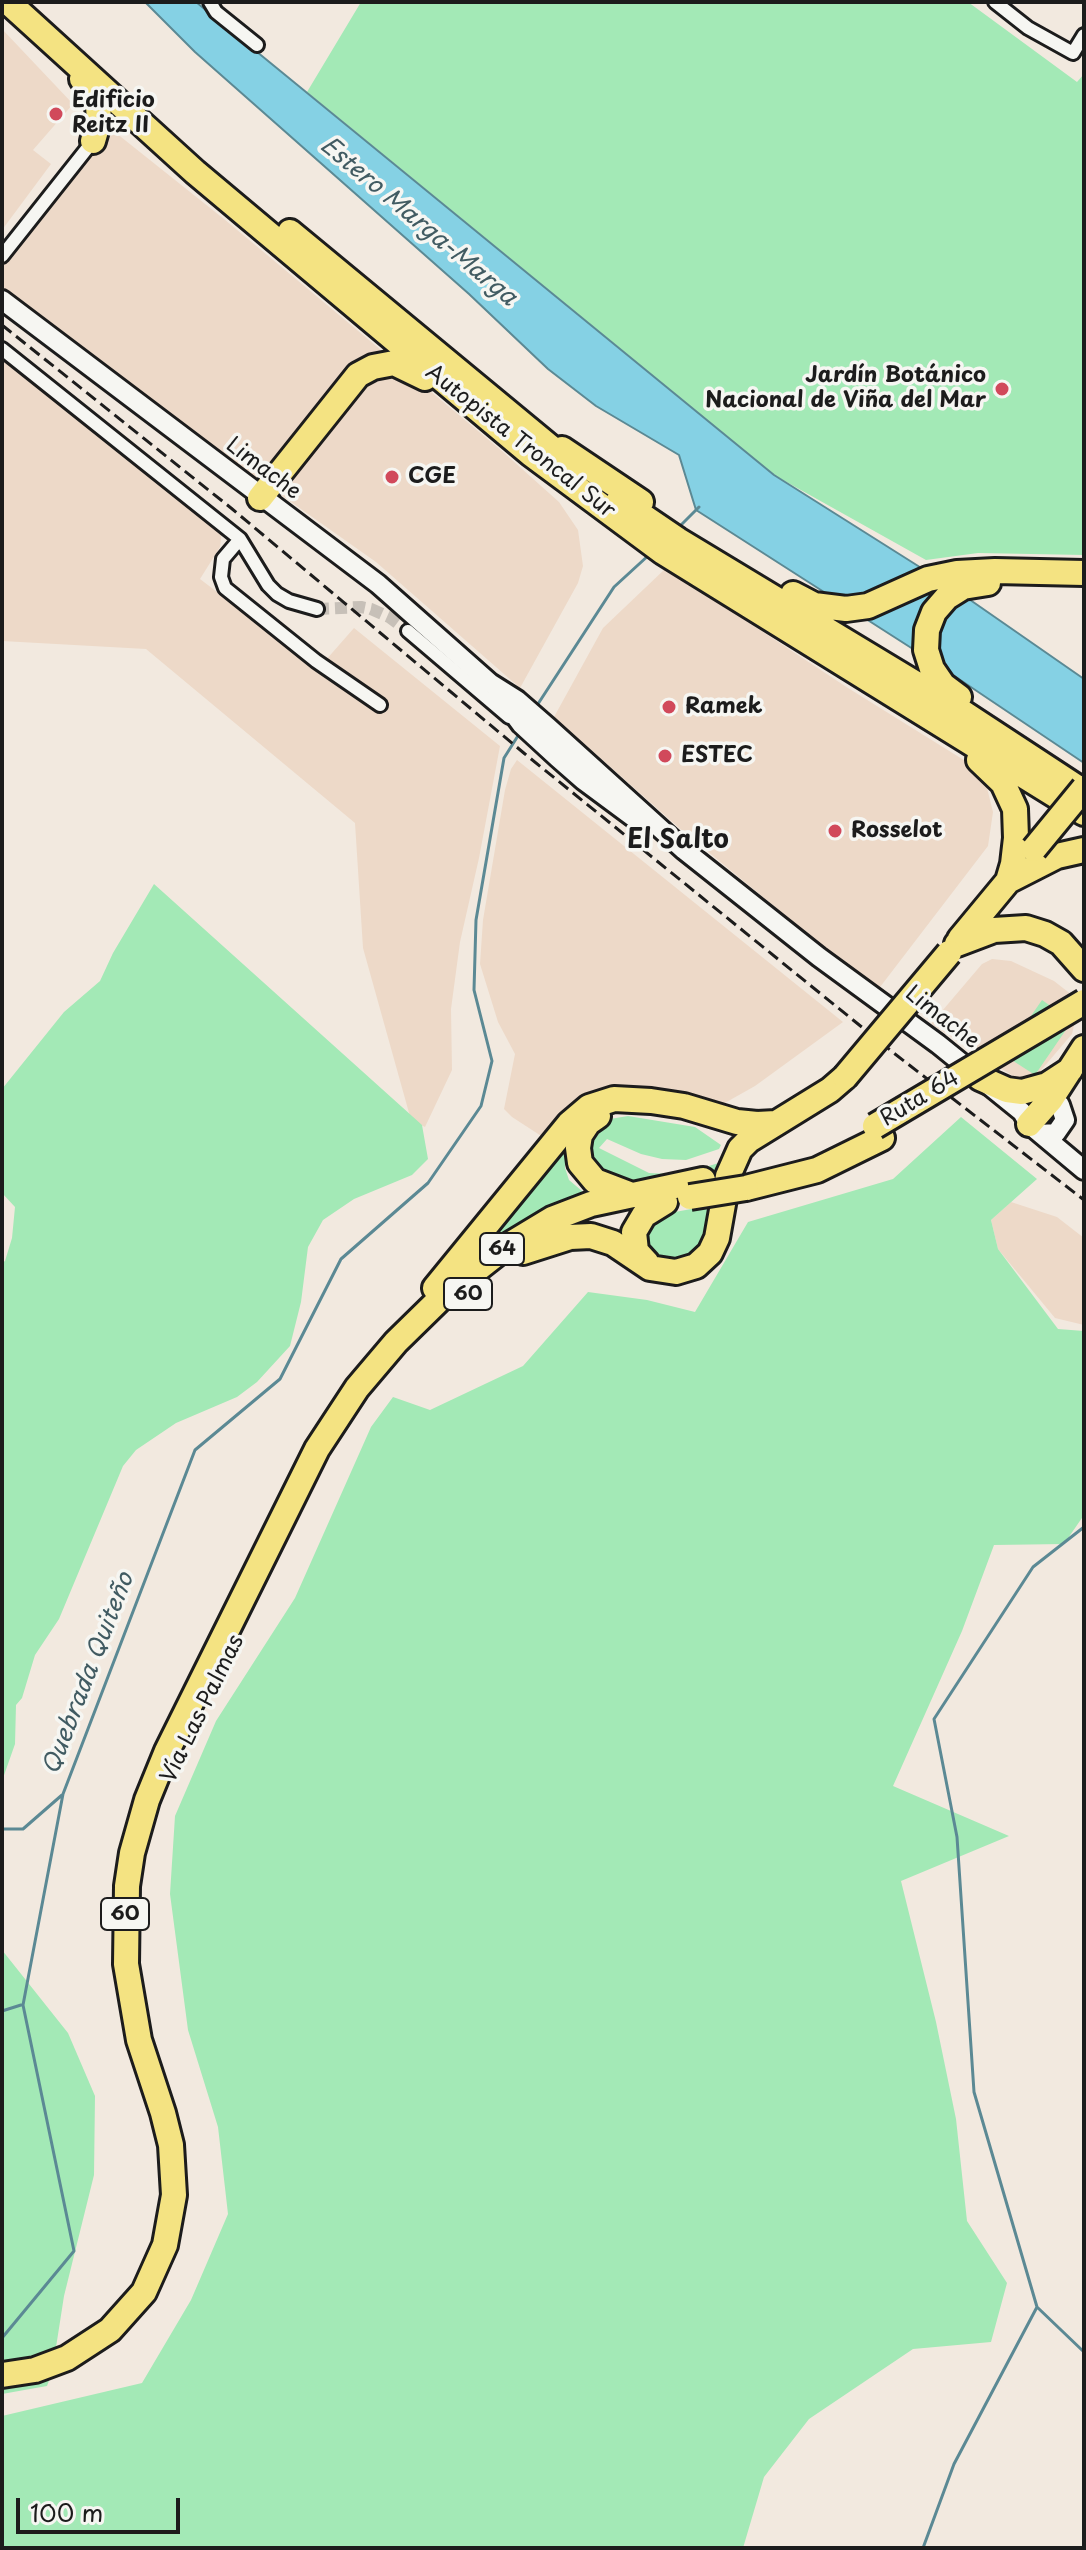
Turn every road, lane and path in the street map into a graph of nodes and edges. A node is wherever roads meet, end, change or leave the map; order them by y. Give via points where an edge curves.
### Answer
1 (8, 2) edge
2 (31, 2) edge
3 (210, 2) edge
4 (995, 2) edge
5 (1084, 35) edge
6 (53, 43) junction
7 (257, 45) dead end
8 (93, 141) joint
9 (2, 256) edge
10 (2, 300) edge
11 (2, 349) edge
12 (458, 394) junction
13 (260, 498) junction
14 (634, 513) junction
15 (240, 539) junction
16 (676, 540) junction
17 (1084, 573) edge
18 (1084, 589) edge
19 (317, 609) tunnel mouth
20 (408, 631) tunnel mouth
21 (380, 705) dead end
22 (516, 715) junction
23 (1084, 780) edge
24 (1084, 790) edge
25 (1084, 813) edge
26 (1084, 850) edge
27 (1008, 881) junction
28 (953, 948) junction
29 (819, 957) junction
30 (1084, 969) edge
31 (1084, 1002) edge
32 (1084, 1019) edge
33 (1084, 1048) edge
34 (1070, 1070) junction
35 (980, 1078) junction
36 (1027, 1091) junction
37 (1051, 1099) junction
38 (776, 1123) junction
39 (1035, 1129) junction
40 (878, 1132) junction
41 (745, 1164) junction
42 (1084, 1170) edge
43 (696, 1189) junction
44 (631, 1194) junction
45 (665, 1202) junction
46 (523, 1252) junction
47 (655, 1269) junction
48 (396, 1342) junction
49 (2, 2375) edge
50 (2, 2389) edge

1 - 6 highway, Autopista Troncal Sur
2 - 14 highway, Autopista Troncal Sur via 253,201
3 - 7 street
4 - 5 street via 1073,53
6 - 8 highway via 95,99 99,120
6 - 12 highway, Autopista Troncal Sur via 195,172
8 - 9 street
10 - 13 main road, Limache
11 - 15 street
12 - 13 highway via 402,365 383,364 365,371
12 - 14 highway, Autopista Troncal Sur via 531,454
13 - 22 main road, Limache via 378,584 490,683
14 - 16 highway, Autopista Troncal Sur
14 - 16 highway
15 - 19 street via 277,594
15 - 21 street via 223,559 225,588
16 - 17 highway via 805,601 835,609 857,608 928,579 972,572
16 - 24 highway, Autopista Troncal Sur
16 - 25 highway, Autopista Troncal Sur via 893,692
16 - 27 highway via 682,569 997,775 1016,818
18 - 23 highway via 981,583 963,587 947,597 930,620 926,640 937,678
20 - 22 street, Limache
22 - 29 main road, Limache via 547,733 583,780 684,850
24 - 27 highway, bridge
26 - 27 highway via 1057,856
27 - 28 highway
28 - 30 highway via 994,930 1026,928 1061,943
28 - 38 highway, bridge via 845,1077
29 - 35 main road, Limache
29 - 39 main road, Limache via 866,1001 1013,1118
31 - 40 highway, Ruta 64 / 64, bridge
32 - 40 highway, Ruta 64 / 64
33 - 34 highway
34 - 36 highway
34 - 37 highway
35 - 36 highway
35 - 39 main road, Limache
36 - 37 main road
37 - 39 highway
38 - 41 highway
38 - 48 highway via 737,1122 651,1101 614,1099 589,1107 574,1118 476,1237
39 - 42 main road, Limache
40 - 41 highway, Ruta 64 / 64 via 813,1156
41 - 43 highway, Vía Las Palmas / 64, bridge
41 - 44 highway via 723,1133 692,1119 613,1111 584,1128 578,1155 595,1181
41 - 47 highway via 728,1176 720,1228 710,1253 689,1269
43 - 44 highway, Vía Las Palmas / 64
43 - 45 highway, Vía Las Palmas / 64
44 - 48 highway, Vía Las Palmas / 64 via 571,1211 519,1237 458,1282
45 - 46 highway, Vía Las Palmas / 64 via 588,1220
45 - 47 highway via 644,1215 634,1232 636,1251
46 - 47 highway via 591,1236
46 - 50 highway, Vía Las Palmas / 60 via 417,1341 349,1426 210,1690 158,1807 140,1882 138,1945 149,2020 187,2160 186,2222 172,2272 145,2316 107,2352 63,2376
48 - 49 highway, Vía Las Palmas / 60 via 346,1404 306,1470 191,1699 140,1823 127,1886 126,1964 139,2040 173,2162 173,2212 160,2261 134,2306 97,2341 51,2365

